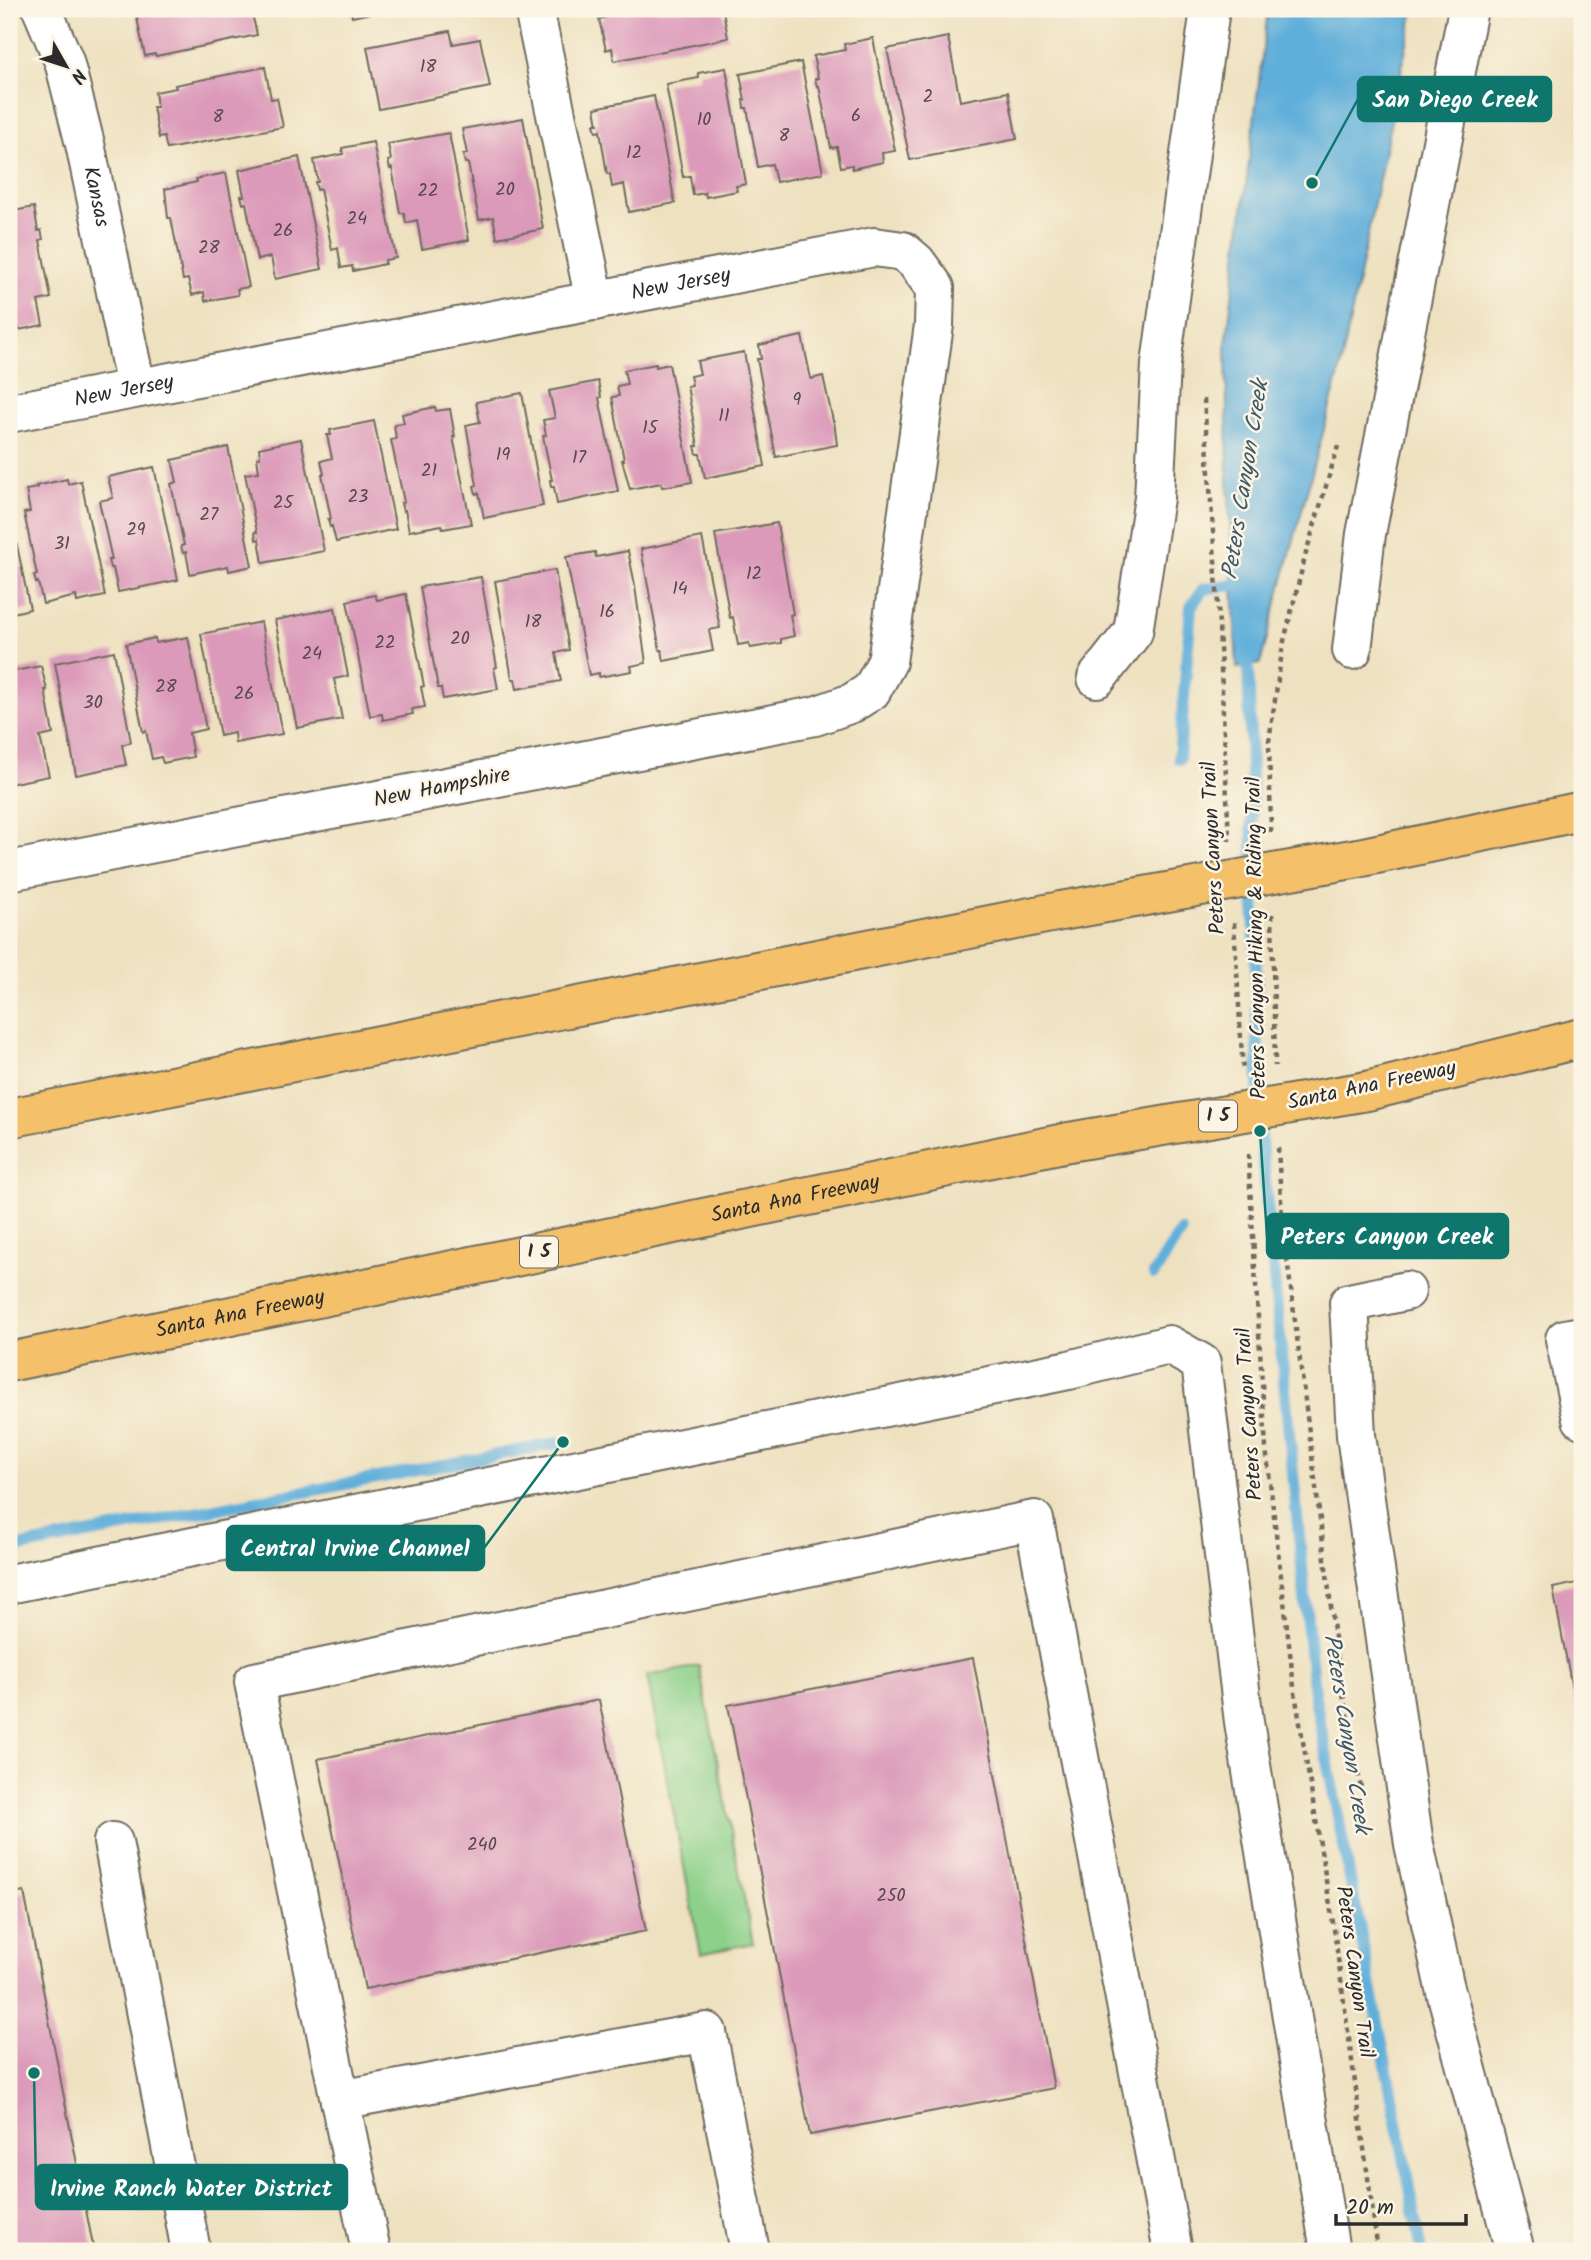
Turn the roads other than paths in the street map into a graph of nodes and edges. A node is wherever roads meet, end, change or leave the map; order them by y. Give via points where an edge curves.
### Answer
1 (42, 9) edge
2 (534, 9) edge
3 (1210, 9) edge
4 (1468, 9) edge
5 (595, 301) junction
6 (136, 387) junction
7 (9, 413) edge
8 (1352, 650) dead end
9 (1097, 678) dead end
10 (871, 691) joint
11 (1582, 811) edge
12 (9, 871) edge
13 (1582, 1038) edge
14 (1582, 1066) edge
15 (1367, 1091) junction
16 (9, 1118) edge
17 (1406, 1291) dead end
18 (1582, 1336) edge
19 (9, 1362) edge
20 (1582, 1419) edge
21 (9, 1584) edge
22 (113, 1842) dead end
23 (340, 2101) junction
24 (191, 2251) edge
25 (371, 2251) edge
26 (750, 2251) edge
27 (1173, 2251) edge
28 (1330, 2251) edge
29 (1515, 2251) edge

1 - 6 street, Kansas via 64,61 85,144
2 - 5 street
3 - 9 street via 1161,364 1154,498 1133,632
4 - 8 street via 1366,534
5 - 6 street, New Jersey
5 - 10 street, New Jersey via 874,247 903,251 935,288 934,325 887,662
6 - 7 street, New Jersey
10 - 12 street, New Hampshire via 815,716
11 - 16 highway, bridge
13 - 15 highway, Santa Ana Freeway / I 5
14 - 15 highway
15 - 19 highway, Santa Ana Freeway / I 5, bridge via 1069,1142
17 - 29 street via 1349,1303 1356,1435 1414,1844 1444,1984
18 - 20 street via 1566,1339
21 - 28 street via 1042,1376 1169,1345 1201,1363 1244,1722
22 - 24 street
23 - 25 street
23 - 26 street via 706,2032
23 - 27 street via 254,1682 1034,1520

